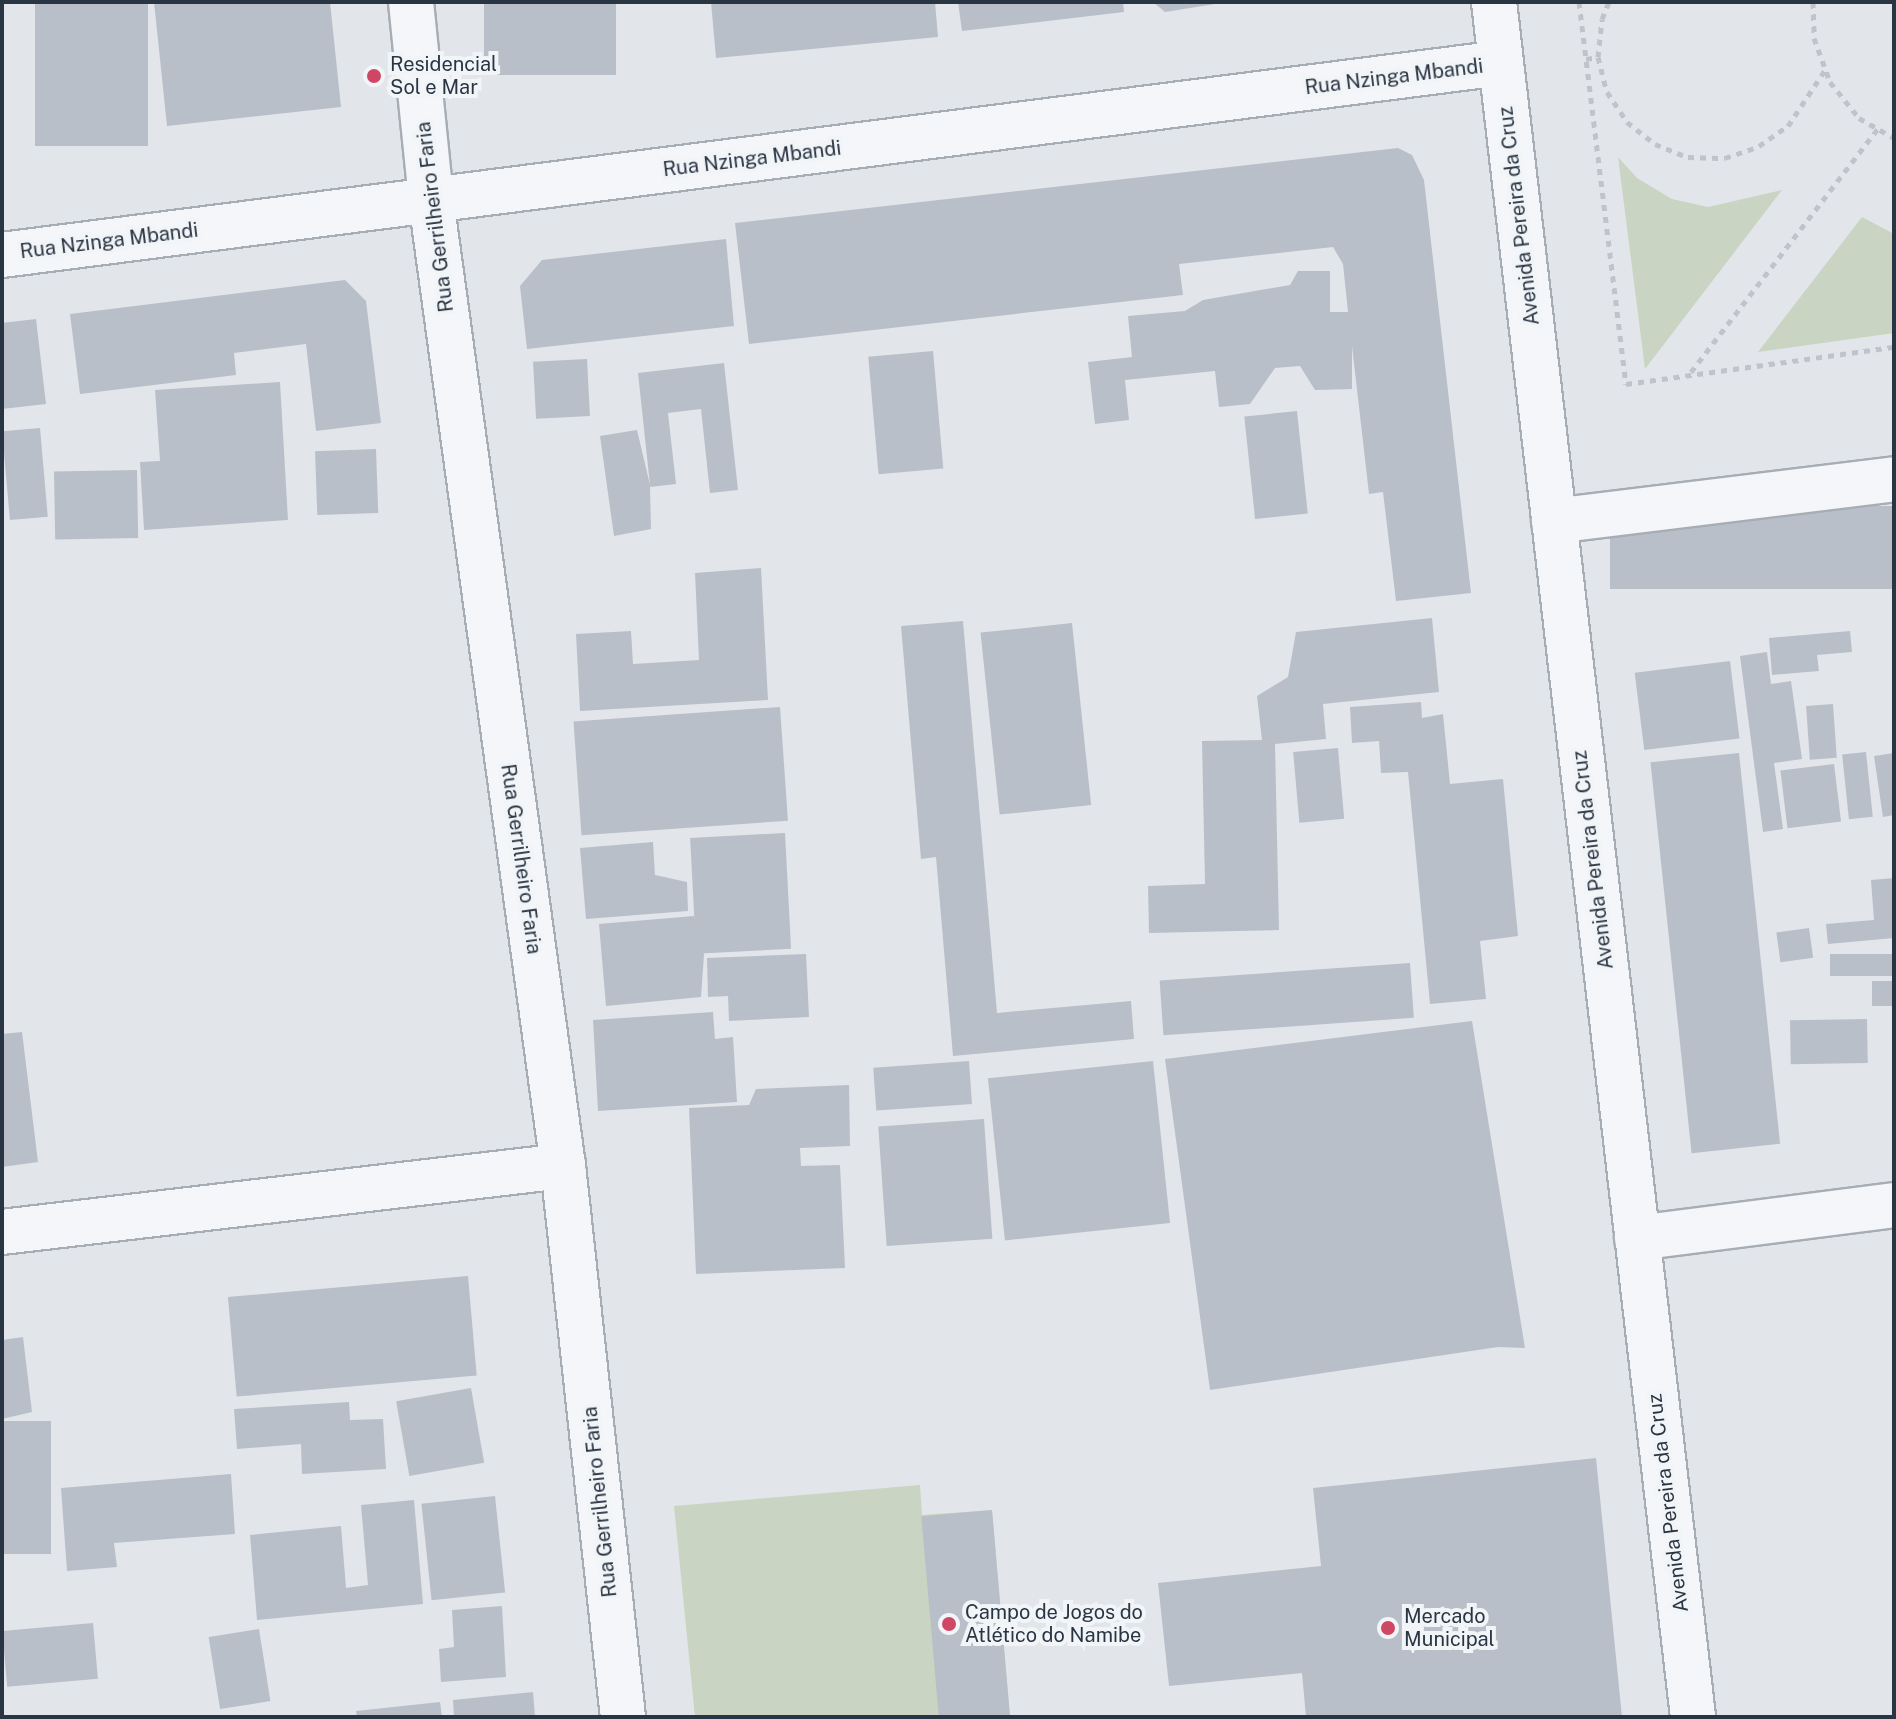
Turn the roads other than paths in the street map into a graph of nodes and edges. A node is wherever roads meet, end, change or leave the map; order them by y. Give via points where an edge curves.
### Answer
1 (411, 2) edge
2 (1494, 2) edge
3 (1501, 63) junction
4 (431, 200) junction
5 (2, 255) edge
6 (1894, 479) edge
7 (1554, 521) junction
8 (563, 1166) junction
9 (1894, 1205) edge
10 (2, 1232) edge
11 (1637, 1238) junction
12 (623, 1717) edge
13 (1693, 1717) edge

1 - 4 street, Rua Gerrilheiro Faria
2 - 3 street, Avenida Pereira da Cruz
3 - 4 street, Rua Nzinga Mbandi
3 - 7 street, Avenida Pereira da Cruz
4 - 5 street, Rua Nzinga Mbandi
4 - 8 street, Rua Gerrilheiro Faria
6 - 7 street
7 - 11 street, Avenida Pereira da Cruz
8 - 10 street
8 - 12 street, Rua Gerrilheiro Faria
9 - 11 street
11 - 13 street, Avenida Pereira da Cruz

